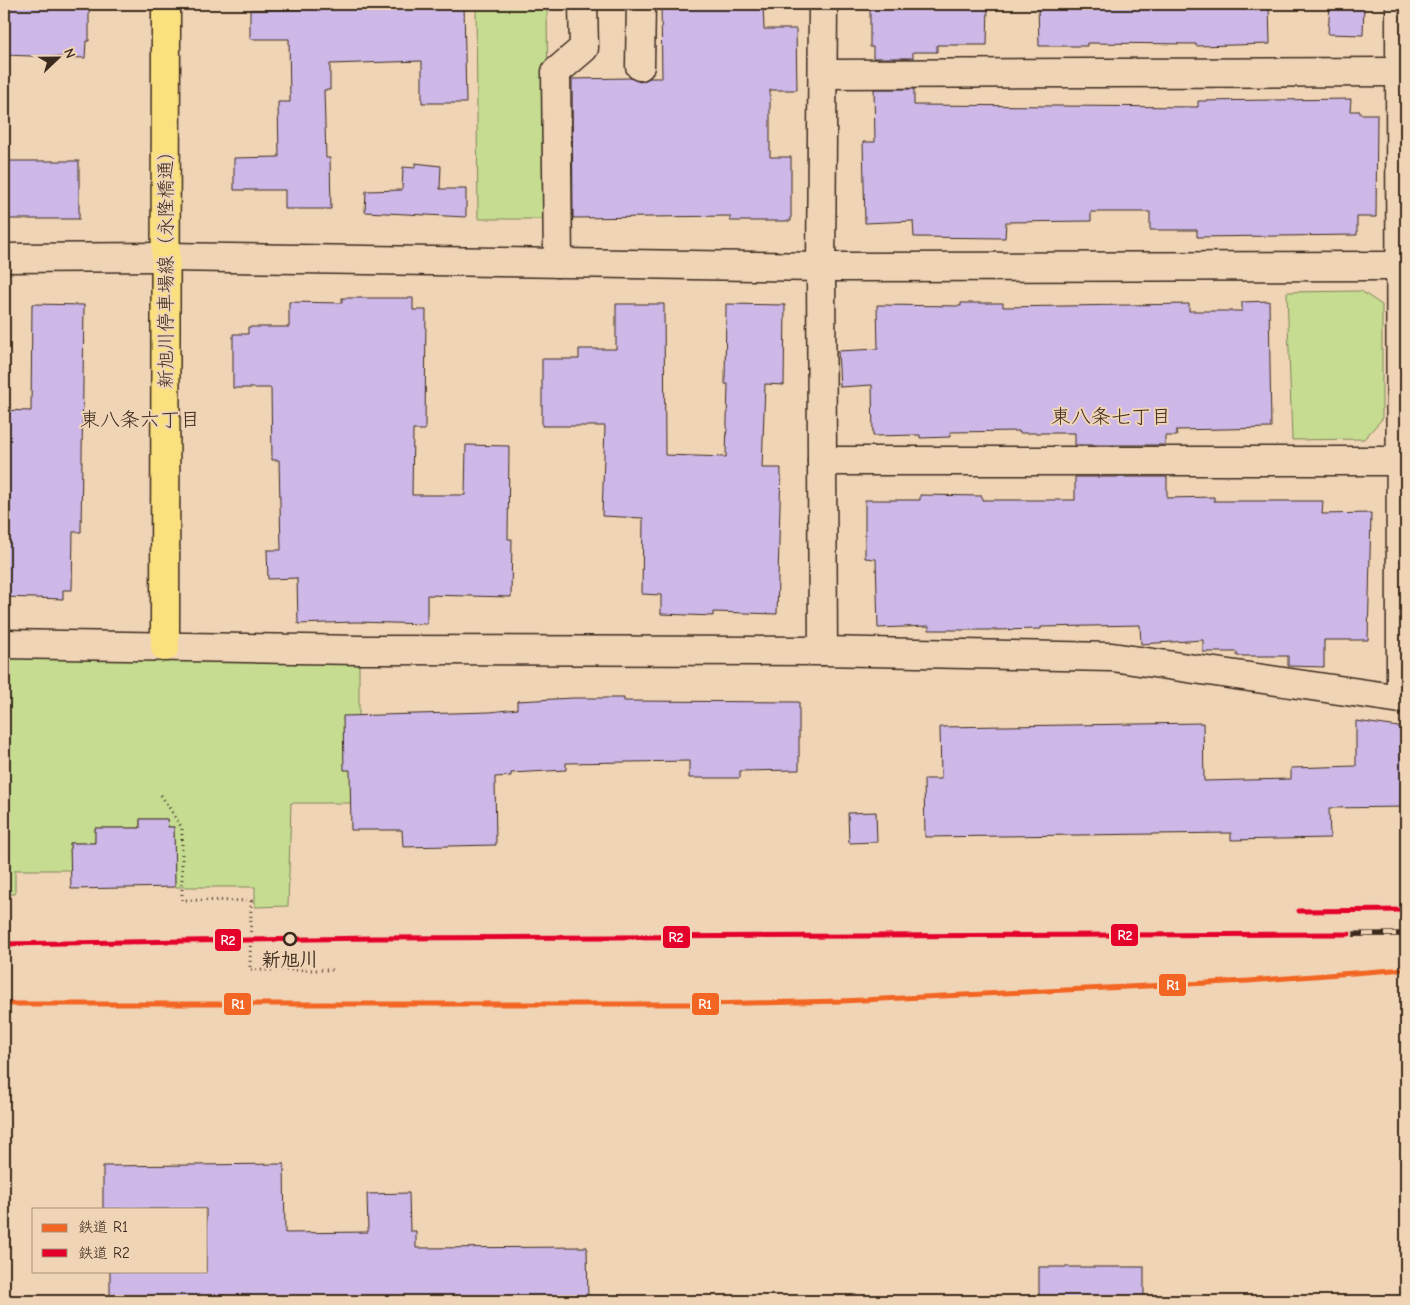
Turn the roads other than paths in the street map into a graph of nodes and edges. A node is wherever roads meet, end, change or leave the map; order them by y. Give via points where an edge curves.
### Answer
1 (166, 4) edge
2 (583, 4) edge
3 (641, 4) edge
4 (823, 4) edge
5 (1400, 4) edge
6 (640, 66) dead end
7 (1400, 72) junction
8 (824, 74) junction
9 (167, 257) junction
10 (4, 258) edge
11 (558, 263) junction
12 (1400, 266) junction
13 (821, 267) junction
14 (822, 461) junction
15 (1400, 461) junction
16 (4, 644) edge
17 (165, 647) junction
18 (823, 651) junction

1 - 9 main road, 新旭川停車場線（永隆橋通）
2 - 11 street via 584,48 556,72
3 - 6 street
4 - 8 street
5 - 7 street
7 - 8 street
7 - 12 street
8 - 13 street
9 - 10 street
9 - 11 street
9 - 17 main road, 新旭川停車場線（永隆橋通）
11 - 13 street
12 - 13 street
12 - 15 street
13 - 14 street
14 - 15 street
14 - 18 street
15 - 18 street via 1401,699 1112,657
16 - 17 street
17 - 18 street

